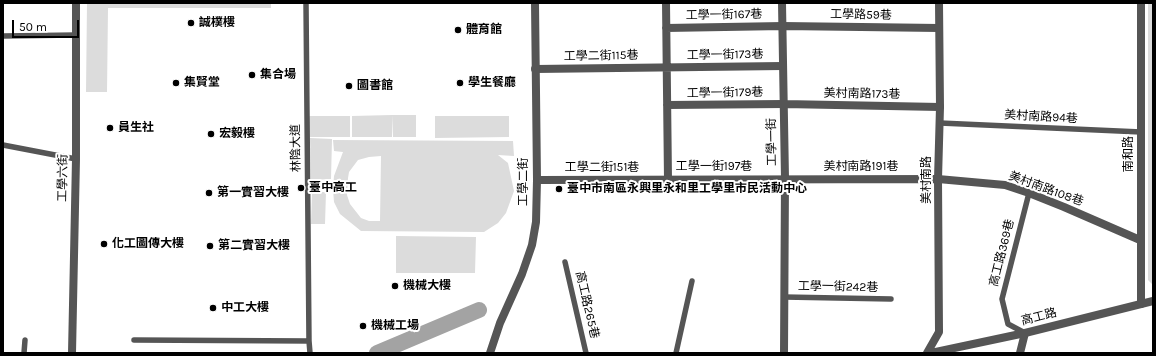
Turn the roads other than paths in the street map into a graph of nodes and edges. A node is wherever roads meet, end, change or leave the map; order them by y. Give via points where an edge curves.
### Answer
1 (76, 3) edge
2 (306, 3) edge
3 (535, 3) edge
4 (666, 3) edge
5 (782, 3) edge
6 (939, 3) edge
7 (1141, 3) edge
8 (783, 26) junction
9 (666, 28) junction
10 (939, 28) junction
11 (76, 35) junction
12 (3, 36) edge
13 (783, 66) junction
14 (667, 67) junction
15 (535, 69) junction
16 (784, 104) junction
17 (667, 105) junction
18 (940, 107) junction
19 (940, 123) junction
20 (1141, 132) junction
21 (3, 146) edge
22 (76, 159) junction
23 (785, 179) junction
24 (938, 179) junction
25 (537, 180) junction
26 (668, 180) junction
27 (1029, 193) junction
28 (1140, 240) junction
29 (565, 262) dead end
30 (692, 281) dead end
31 (784, 296) junction
32 (891, 299) dead end
33 (1153, 301) edge
34 (1141, 304) junction
35 (1025, 333) junction
36 (25, 340) dead end
37 (134, 340) dead end
38 (309, 341) junction
39 (24, 353) edge
40 (72, 353) edge
41 (310, 353) edge
42 (490, 353) edge
43 (586, 353) edge
44 (676, 353) edge
45 (784, 353) edge
46 (927, 353) edge
47 (931, 353) edge
48 (1020, 353) edge

1 - 11 street, 工學六街
2 - 38 lane, 林陰大道
3 - 15 street, 工學二街
4 - 9 street
5 - 8 street, 工學一街
6 - 10 street, 美村南路
7 - 20 street, 南和路
8 - 9 street, 工學一街167巷
8 - 10 street, 工學路59巷
8 - 13 street, 工學一街
9 - 14 street
10 - 18 street, 美村南路
11 - 12 lane
11 - 22 street, 工學六街
13 - 14 street, 工學一街173巷
13 - 16 street, 工學一街
14 - 15 street, 工學二街115巷
14 - 17 street
15 - 25 street, 工學二街
16 - 17 street, 工學一街179巷
16 - 18 street, 美村南路173巷
16 - 23 street, 工學一街
17 - 26 street
18 - 19 street, 美村南路
19 - 20 lane, 美村南路94巷
19 - 24 street, 美村南路
20 - 28 street, 南和路
21 - 22 lane
22 - 40 street, 工學六街
23 - 24 street, 美村南路191巷
23 - 26 street, 工學一街197巷
23 - 31 street, 工學一街
24 - 27 street, 美村南路108巷 via 1005,186
24 - 46 street, 美村南路 via 939,332
25 - 26 street, 工學二街151巷
25 - 42 street, 工學二街 via 536,222 532,245
27 - 28 street, 美村南路108巷
27 - 35 lane, 高工路369巷 via 1002,299 1008,324
28 - 34 street, 南和路
29 - 43 lane, 高工路265巷
30 - 44 lane
31 - 32 lane, 工學一街242巷
31 - 45 street, 工學一街
33 - 34 street, 高工路
34 - 35 street, 高工路
35 - 47 street, 高工路
35 - 48 street
36 - 39 lane
37 - 38 lane
38 - 41 lane, 林陰大道

